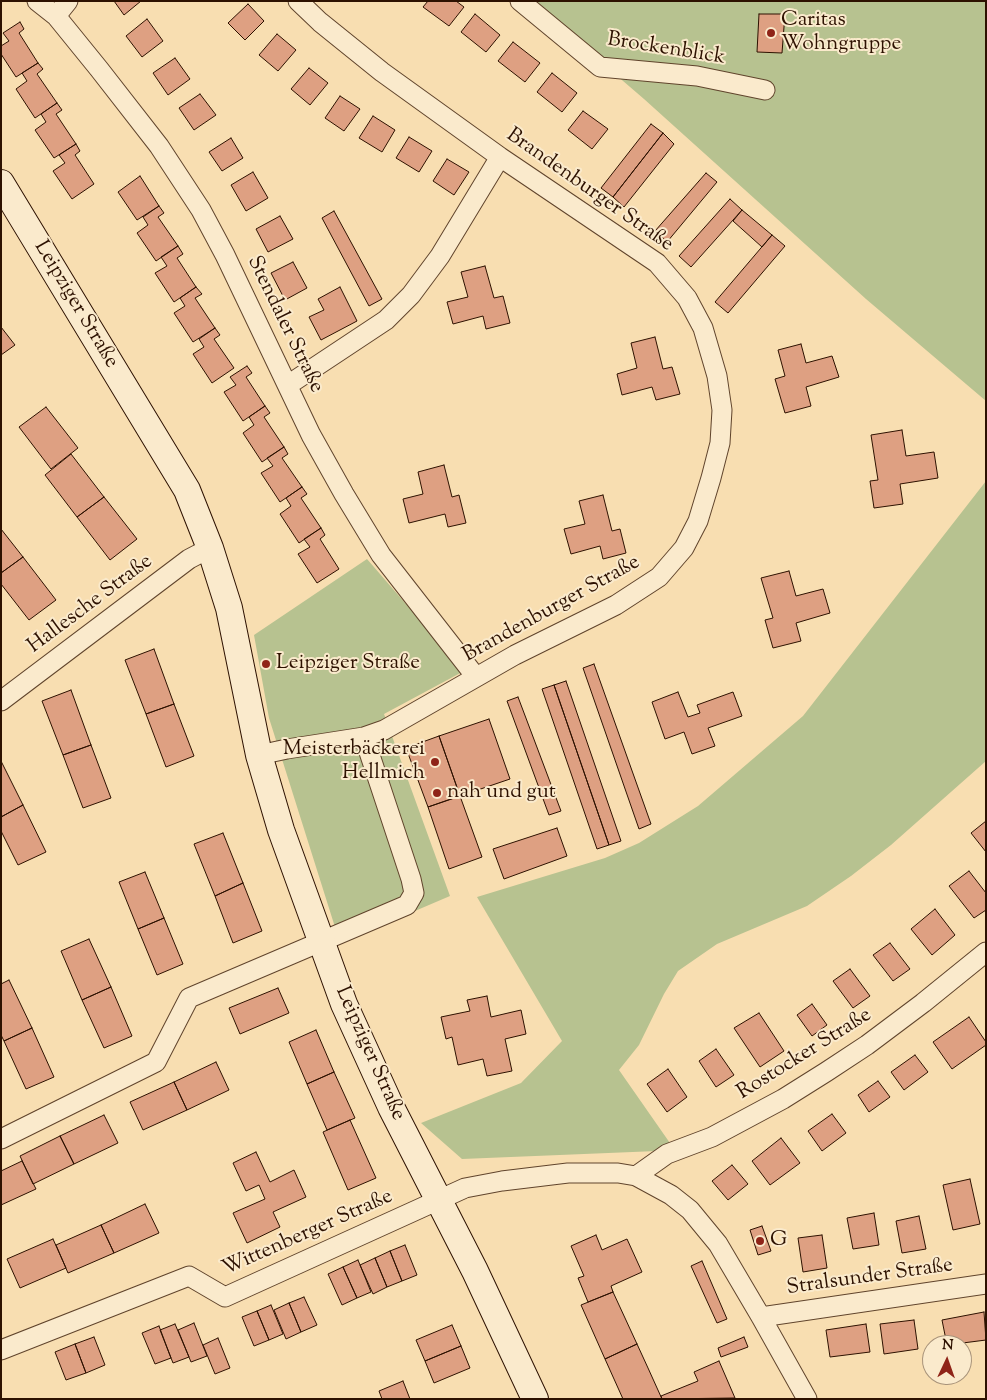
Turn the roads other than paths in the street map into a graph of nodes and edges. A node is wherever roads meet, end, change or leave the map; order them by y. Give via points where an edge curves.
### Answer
1 (37, 1) edge
2 (68, 1) edge
3 (298, 1) edge
4 (520, 1) edge
5 (56, 16) junction
6 (765, 90) dead end
7 (500, 157) junction
8 (5, 197) edge
9 (288, 385) junction
10 (210, 548) junction
11 (476, 677) junction
12 (1, 701) edge
13 (364, 737) junction
14 (259, 755) junction
15 (322, 942) junction
16 (986, 952) edge
17 (1, 1139) edge
18 (636, 1176) junction
19 (439, 1200) junction
20 (986, 1284) edge
21 (761, 1317) junction
22 (1, 1350) edge
23 (535, 1399) edge
24 (807, 1399) edge

1 - 5 street, Stendaler Straße
2 - 5 street
3 - 7 street, Brandenburger Straße via 382,72
4 - 6 street, Brockenblick via 600,66 697,76
5 - 9 street, Stendaler Straße via 159,146 201,210
7 - 9 street via 440,256 411,295 386,320
7 - 11 street, Brandenburger Straße via 657,263 672,280 687,298 703,328 717,376 722,418 712,478 698,521 684,548 659,577 600,613
8 - 10 main road, Leipziger Straße via 186,490
9 - 11 street, Stendaler Straße via 316,444 381,555
10 - 12 street, Hallesche Straße via 189,559
10 - 14 main road, Leipziger Straße via 229,608
11 - 13 street, Brandenburger Straße via 384,730
13 - 14 street, Brandenburger Straße
13 - 15 street via 414,893 407,905
14 - 15 main road, Leipziger Straße via 281,830
15 - 17 street via 189,998 156,1062
15 - 19 main road, Leipziger Straße via 344,1004
16 - 18 street, Rostocker Straße via 867,1045 826,1072 712,1137 667,1154
18 - 19 street via 568,1173 465,1188
18 - 21 street via 671,1195 690,1210 718,1244
19 - 22 street, Wittenberger Straße via 225,1297 189,1276
19 - 23 main road, Leipziger Straße
20 - 21 street, Stralsunder Straße
21 - 24 street

